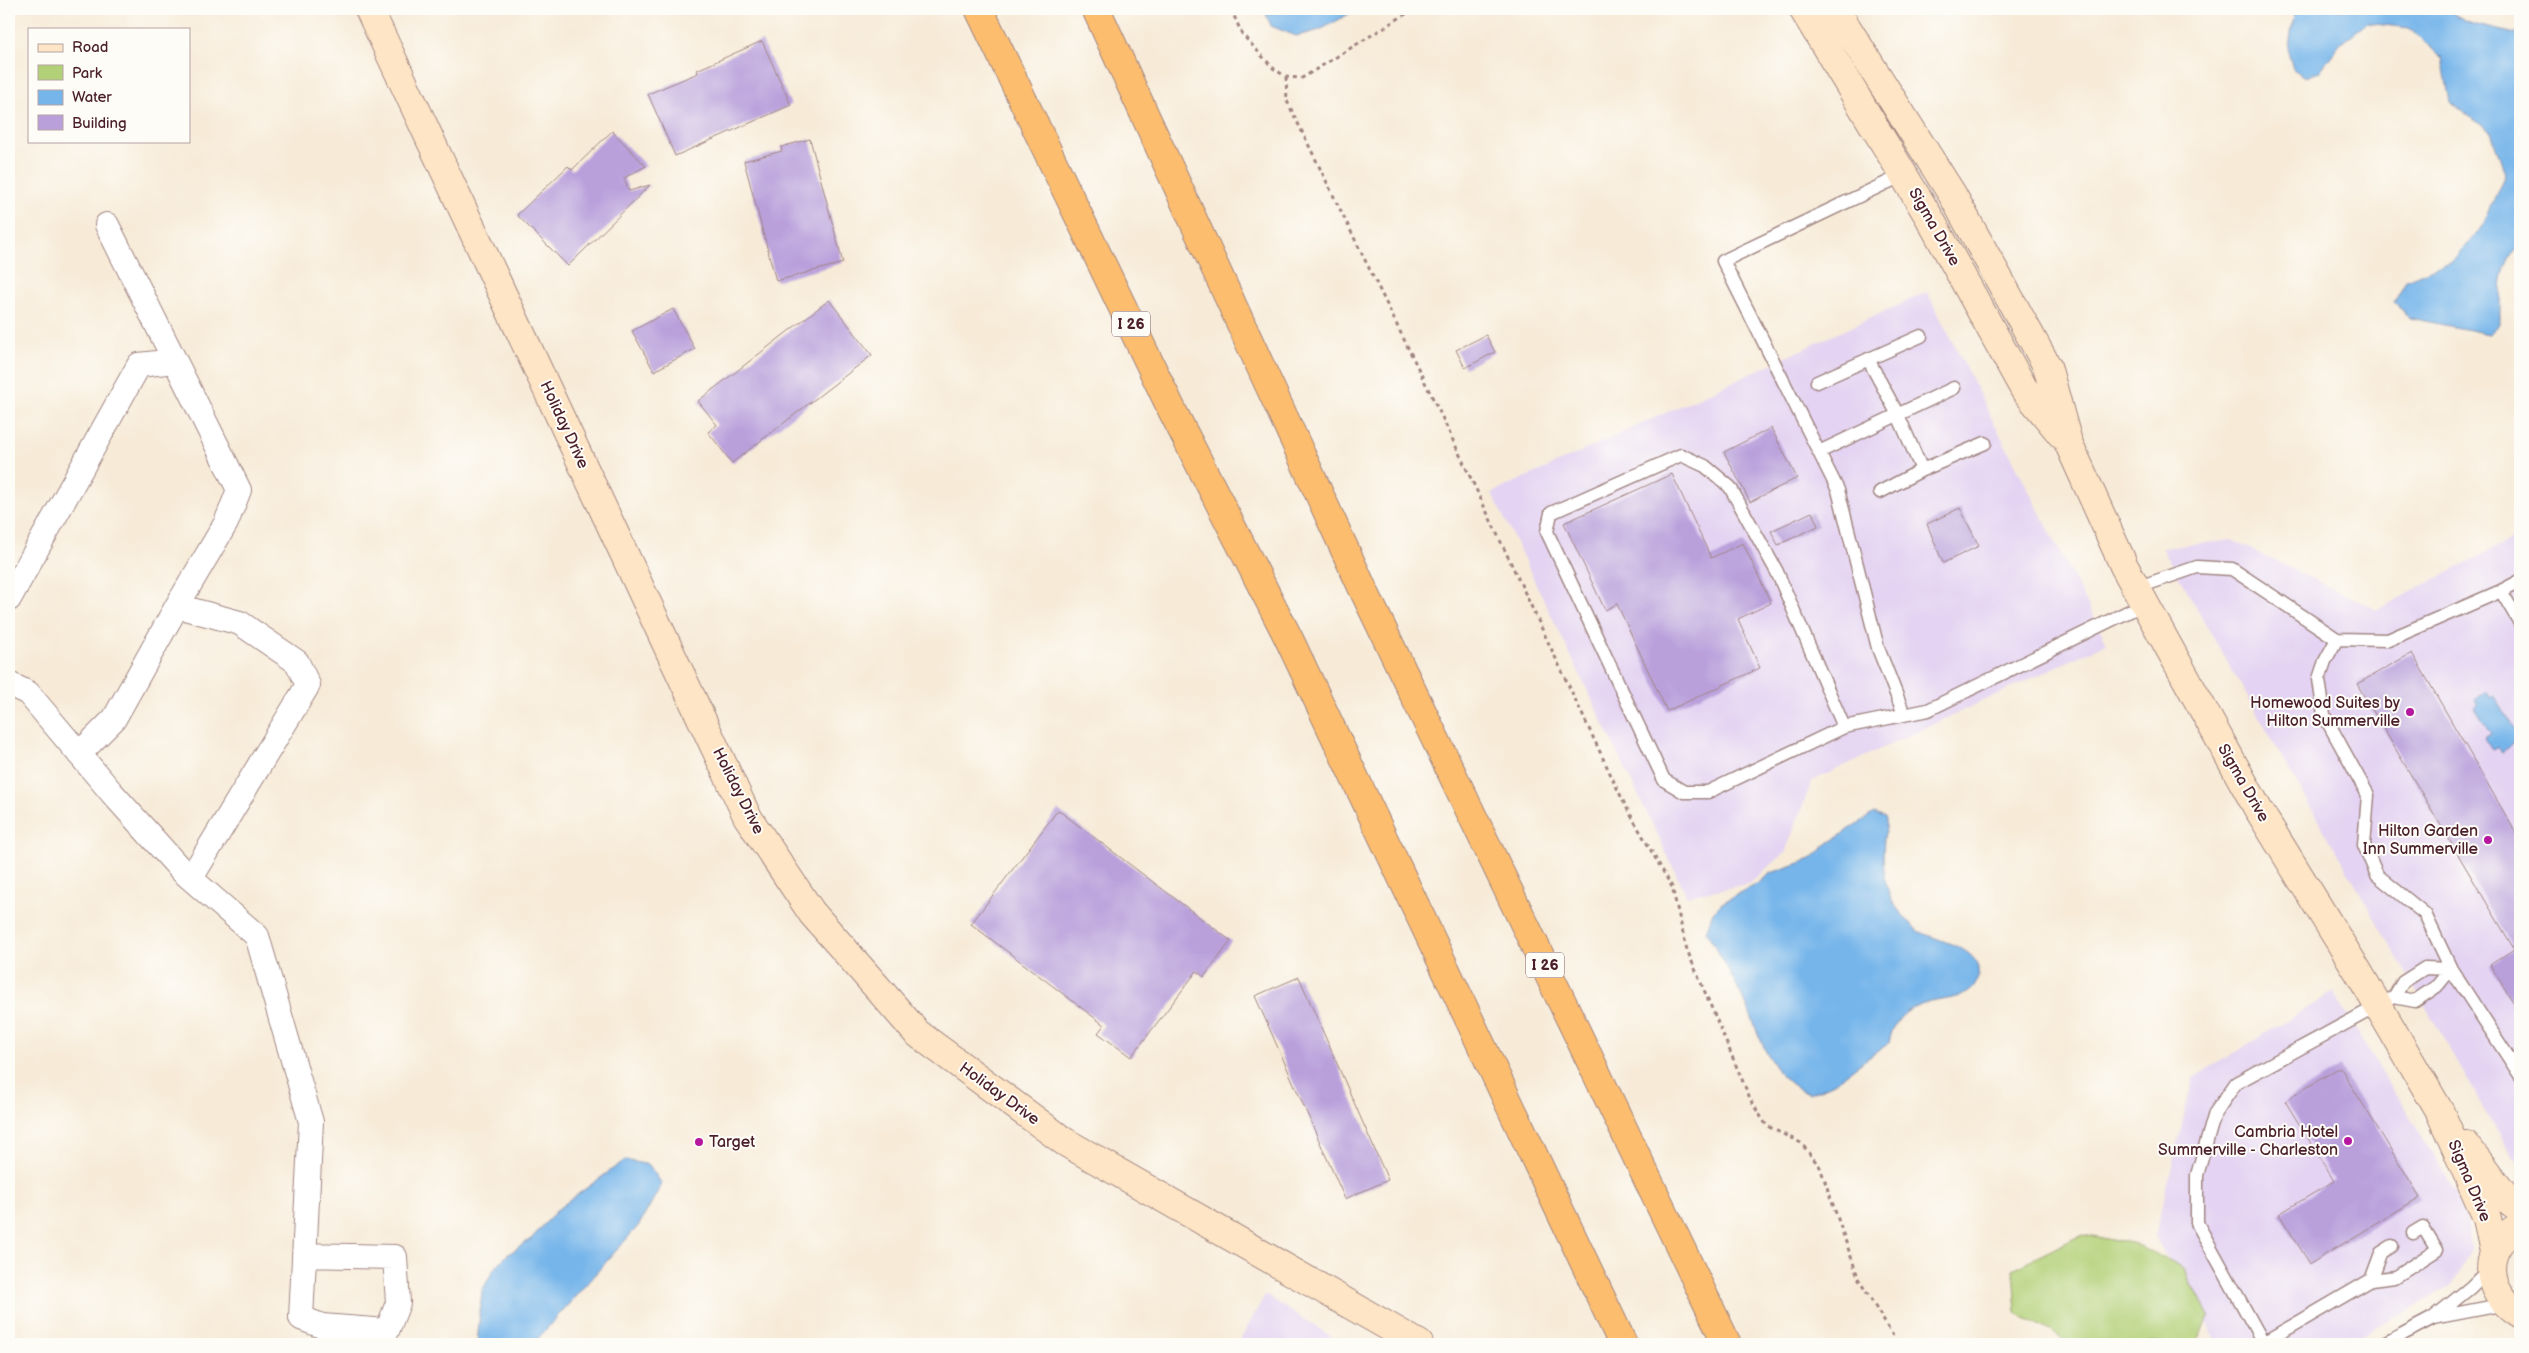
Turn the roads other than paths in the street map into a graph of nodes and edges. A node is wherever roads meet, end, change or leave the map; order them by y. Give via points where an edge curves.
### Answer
1 (369, 9) edge
2 (979, 9) edge
3 (1096, 9) edge
4 (1803, 9) edge
5 (1836, 9) edge
6 (1903, 175) junction
7 (106, 225) dead end
8 (1921, 336) dead end
9 (1868, 359) junction
10 (175, 361) junction
11 (1817, 382) dead end
12 (1954, 388) dead end
13 (1898, 415) junction
14 (2068, 442) junction
15 (1985, 443) dead end
16 (1819, 452) junction
17 (1922, 470) junction
18 (1880, 492) dead end
19 (2520, 581) edge
20 (2500, 591) junction
21 (2140, 596) junction
22 (9, 599) edge
23 (177, 606) junction
24 (2520, 623) edge
25 (2337, 639) junction
26 (9, 684) edge
27 (1904, 714) junction
28 (1844, 727) junction
29 (79, 754) junction
30 (191, 878) junction
31 (2451, 969) junction
32 (2386, 1001) junction
33 (2520, 1075) edge
34 (2440, 1112) junction
35 (2520, 1209) edge
36 (2520, 1226) edge
37 (2413, 1233) dead end
38 (2392, 1246) dead end
39 (304, 1255) junction
40 (2492, 1259) junction
41 (2371, 1280) junction
42 (2513, 1309) edge
43 (2433, 1318) junction
44 (1419, 1344) edge
45 (1624, 1344) edge
46 (1727, 1344) edge
47 (2264, 1344) edge
48 (2384, 1344) edge

1 - 44 street, Holiday Drive via 748,816 812,913 917,1033 1065,1142
2 - 45 highway, I 26 via 1173,412 1288,637
3 - 46 highway, I 26 via 1362,587
4 - 6 street, Sigma Drive
5 - 14 street, Sigma Drive via 1952,194 2047,366
6 - 14 street, Sigma Drive via 2024,389
6 - 16 lane via 1723,261
7 - 10 street
8 - 9 lane
9 - 11 lane
9 - 13 lane
10 - 22 street via 139,365
10 - 23 street via 239,490 226,524
12 - 13 lane
13 - 16 lane
13 - 17 lane
14 - 21 street, Sigma Drive
15 - 17 lane
16 - 27 lane via 1838,490 1878,648
17 - 18 lane
19 - 20 lane
20 - 24 lane
20 - 25 lane via 2388,640
21 - 25 lane via 2197,567 2232,569
21 - 27 lane via 1928,710
21 - 32 street, Sigma Drive via 2258,809
23 - 29 street via 114,719
23 - 30 street via 240,623 297,662 308,685
25 - 31 lane via 2319,680 2324,715 2368,796 2364,845 2377,875 2426,914
26 - 29 street via 28,693
27 - 28 lane
28 - 28 lane via 1708,792 1684,792 1664,780 1547,532 1551,513 1681,454 1705,466 1730,487 1777,572
29 - 30 street
30 - 39 street via 257,936 279,1006 311,1122
31 - 32 lane via 2425,968 2403,982
31 - 32 lane via 2437,986 2415,1001
31 - 33 lane
32 - 34 street, Sigma Drive
32 - 47 lane via 2236,1083 2214,1113 2197,1175 2197,1223
34 - 35 street, Sigma Drive via 2508,1200
34 - 40 street, Sigma Drive via 2487,1218
36 - 40 street via 2501,1240
37 - 41 lane via 2423,1227 2437,1250 2395,1277
38 - 41 lane via 2381,1253
39 - 39 street via 301,1318 322,1326 387,1331 398,1303 395,1257
40 - 42 street, Sigma Drive via 2492,1282 2499,1296
40 - 43 lane via 2471,1287
41 - 47 lane
42 - 43 lane
43 - 48 lane

